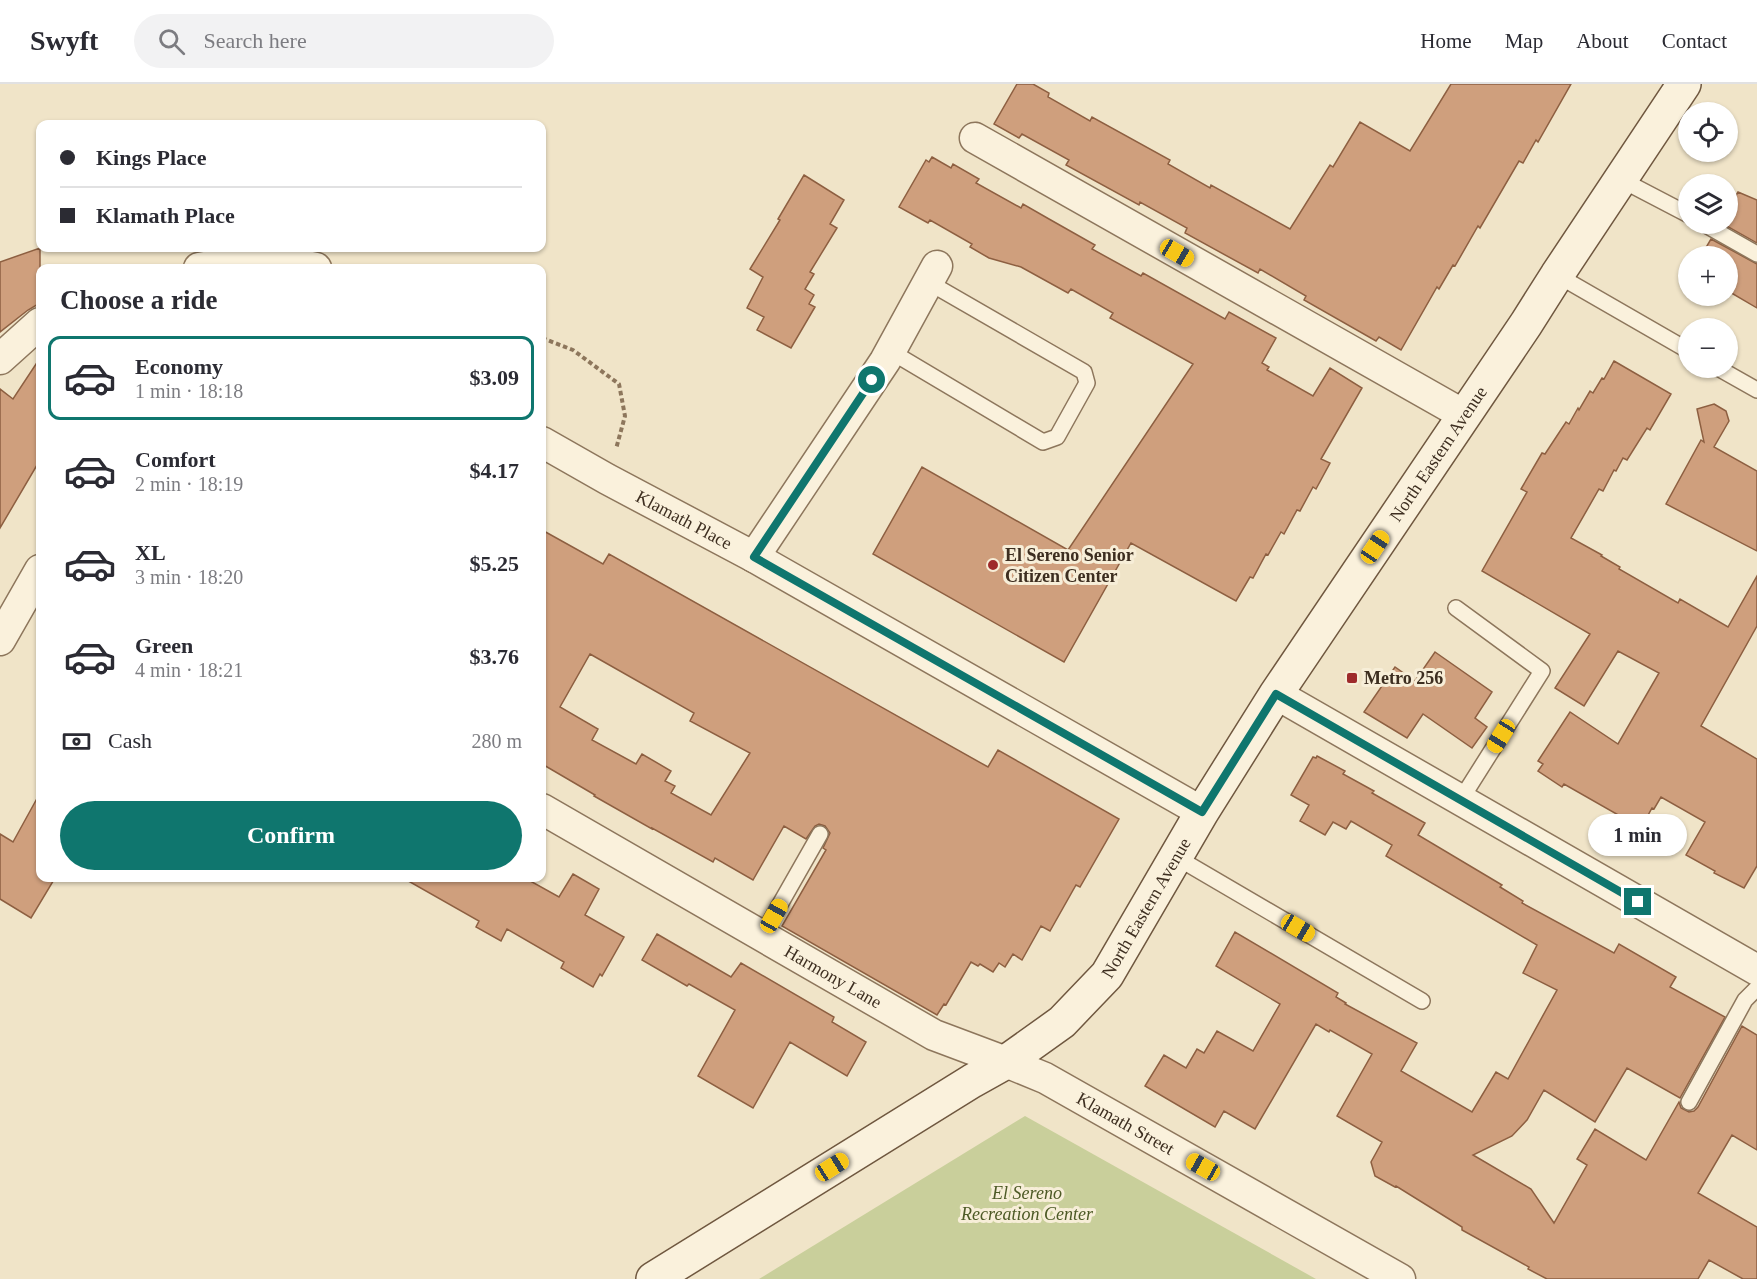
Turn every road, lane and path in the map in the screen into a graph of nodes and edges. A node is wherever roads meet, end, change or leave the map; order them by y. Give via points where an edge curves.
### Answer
1 (1684, 84) edge
2 (975, 138) dead end
3 (1620, 179) junction
4 (1678, 209) edge
5 (1722, 234) edge
6 (1757, 254) edge
7 (933, 274) joint
8 (1557, 275) junction
9 (36, 327) edge
10 (546, 340) edge
11 (1678, 345) edge
12 (890, 351) junction
13 (0, 359) edge
14 (1736, 378) edge
15 (1757, 390) edge
16 (1464, 415) junction
17 (546, 444) edge
18 (607, 479) junction
19 (754, 557) junction
20 (36, 577) edge
21 (1456, 608) dead end
22 (0, 640) edge
23 (1276, 694) junction
24 (1460, 801) junction
25 (546, 811) edge
26 (1202, 812) junction
27 (820, 834) dead end
28 (1176, 857) junction
29 (762, 936) junction
30 (1757, 970) edge
31 (1757, 988) edge
32 (1422, 1001) dead end
33 (1006, 1062) junction
34 (1689, 1102) dead end
35 (653, 1279) edge
36 (1400, 1279) edge

1 - 3 main road, North Eastern Avenue
2 - 16 street
3 - 4 lane
3 - 8 main road, North Eastern Avenue
5 - 6 lane
7 - 12 street
7 - 12 lane via 1084,372 1087,383 1057,437 1043,442
8 - 11 lane
8 - 16 main road, North Eastern Avenue
9 - 13 street
10 - 18 path via 573,350 619,384 625,416
12 - 19 street
14 - 15 lane
16 - 23 main road, North Eastern Avenue
17 - 18 street, Klamath Place
18 - 19 street, Klamath Place
19 - 26 street, Klamath Place
20 - 22 street
21 - 24 lane via 1542,671
23 - 24 street
23 - 26 main road, North Eastern Avenue
24 - 30 street
25 - 29 street, Harmony Lane
26 - 28 main road, North Eastern Avenue
27 - 29 lane
28 - 32 lane
28 - 33 main road, North Eastern Avenue via 1107,975 1062,1022
29 - 33 street, Harmony Lane via 934,1035
31 - 34 lane via 1745,1000
33 - 35 main road, North Eastern Avenue
33 - 36 street, Klamath Street via 1045,1078

